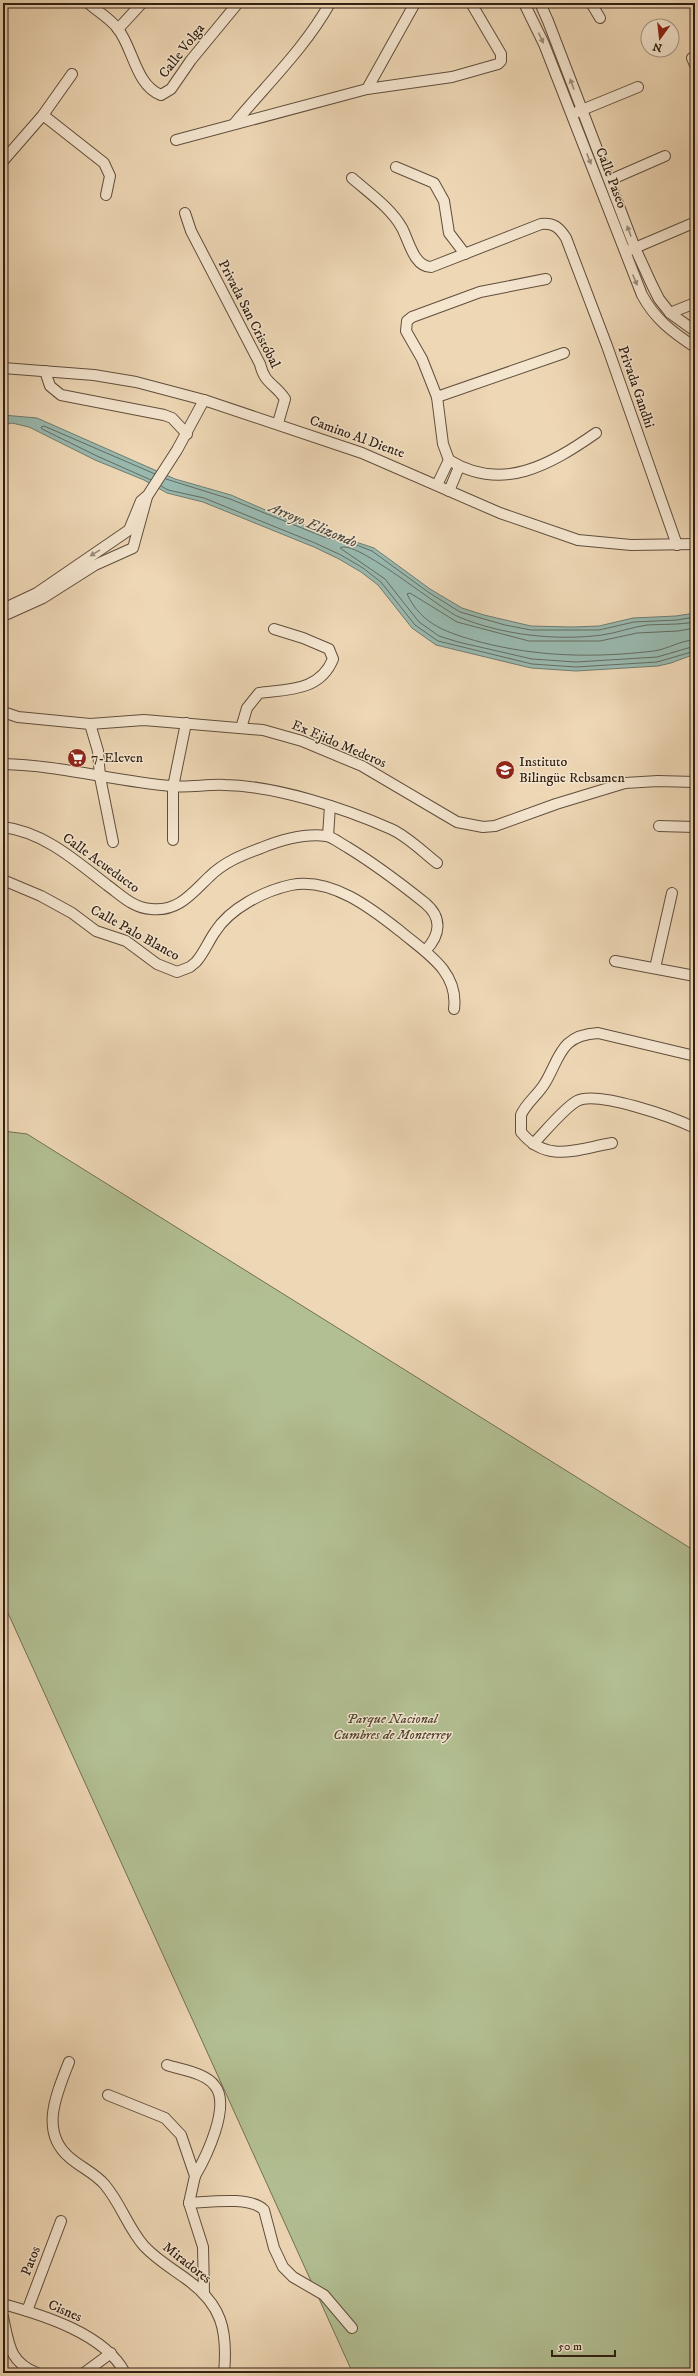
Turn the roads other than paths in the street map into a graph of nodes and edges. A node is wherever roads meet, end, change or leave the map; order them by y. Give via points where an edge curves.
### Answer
1 (88, 3) edge
2 (142, 3) edge
3 (238, 3) edge
4 (330, 3) edge
5 (415, 3) edge
6 (470, 3) edge
7 (524, 3) edge
8 (540, 3) edge
9 (591, 3) edge
10 (600, 18) dead end
11 (118, 29) junction
12 (72, 74) dead end
13 (638, 87) dead end
14 (367, 90) junction
15 (581, 110) junction
16 (571, 114) junction
17 (43, 115) junction
18 (234, 124) junction
19 (176, 140) dead end
20 (665, 156) dead end
21 (3, 161) edge
22 (396, 167) dead end
23 (352, 178) dead end
24 (610, 180) junction
25 (106, 195) dead end
26 (185, 213) dead end
27 (690, 224) dead end
28 (635, 248) junction
29 (624, 252) junction
30 (465, 254) junction
31 (546, 279) dead end
32 (695, 303) edge
33 (670, 313) junction
34 (695, 331) edge
35 (695, 347) edge
36 (564, 353) dead end
37 (3, 368) edge
38 (45, 371) junction
39 (437, 398) junction
40 (204, 400) junction
41 (278, 423) junction
42 (596, 433) dead end
43 (187, 434) junction
44 (449, 460) junction
45 (459, 467) junction
46 (437, 485) junction
47 (449, 491) junction
48 (133, 533) junction
49 (113, 542) junction
50 (695, 544) edge
51 (677, 546) junction
52 (117, 556) junction
53 (5, 612) edge
54 (274, 629) dead end
55 (3, 712) edge
56 (186, 723) junction
57 (90, 724) junction
58 (240, 728) junction
59 (3, 764) edge
60 (100, 777) junction
61 (695, 782) edge
62 (172, 787) junction
63 (330, 806) junction
64 (659, 826) dead end
65 (3, 827) edge
66 (695, 827) edge
67 (328, 836) junction
68 (173, 840) dead end
69 (113, 842) dead end
70 (437, 863) dead end
71 (3, 880) edge
72 (672, 893) dead end
73 (426, 950) junction
74 (615, 962) dead end
75 (655, 968) junction
76 (695, 976) edge
77 (454, 1009) dead end
78 (695, 1056) edge
79 (695, 1128) edge
80 (612, 1143) dead end
81 (533, 1144) junction
82 (69, 2062) dead end
83 (167, 2065) dead end
84 (108, 2096) dead end
85 (195, 2176) junction
86 (189, 2202) junction
87 (61, 2221) dead end
88 (204, 2293) junction
89 (3, 2304) edge
90 (27, 2311) junction
91 (3, 2317) edge
92 (352, 2328) dead end
93 (111, 2353) junction
94 (37, 2373) edge
95 (84, 2373) edge
96 (125, 2373) edge
97 (224, 2373) edge

1 - 11 street
2 - 11 street
3 - 11 street, Calle Volga via 191,60 171,89 162,95 151,89 144,80
4 - 18 street via 318,26 300,49
5 - 14 street
6 - 14 street via 501,54 501,61 498,64 452,77
7 -> 16 street, Calle Paseo via 544,44
15 -> 8 street
9 - 10 street
12 - 17 street
13 - 15 street
14 - 18 street
15 - 16 street
15 - 24 street
16 -> 29 street, Calle Paseo
17 - 21 street
17 - 25 street via 104,163 110,176
18 - 19 street
20 - 24 street
22 - 30 street via 434,183 444,200 449,233
23 - 30 street via 393,215 422,265 432,267
28 -> 24 street
26 - 41 street, Privada San Cristóbal via 191,231 260,364 262,375 285,399
27 - 28 street
28 - 29 street
28 - 33 street via 659,299
29 -> 35 street, Calle Paseo via 639,289 654,314 672,333
30 - 51 street, Privada Gandhi via 541,224 556,225 566,238
31 - 39 street via 480,292 412,317 407,322 406,332 422,359
32 - 33 street
33 - 34 street
36 - 39 street
37 - 38 street, Camino Al Diente
38 - 40 street, Camino Al Diente via 136,382
38 - 43 street via 50,386 61,395 172,418
39 - 44 street via 443,444
40 - 41 street, Camino Al Diente
40 - 43 street
41 - 46 street, Camino Al Diente via 374,458
42 - 45 street via 547,462 510,475 473,473
43 - 48 street via 141,502
44 - 45 street
44 - 46 street
45 - 47 street
46 - 47 street, Camino Al Diente
47 - 51 street, Camino Al Diente via 500,513 578,540
48 - 49 street
48 - 52 street via 133,548
49 - 52 street
49 -> 53 street
50 - 51 street, Camino Al Diente
52 - 53 street via 95,565 43,598
54 - 58 street via 329,649 333,659 329,669 316,682 259,693 247,708
55 - 57 street, Ex Ejido Mederos via 18,717
56 - 57 street, Ex Ejido Mederos via 144,720
56 - 58 street, Ex Ejido Mederos
56 - 62 street
57 - 60 street via 98,751
58 - 61 street, Ex Ejido Mederos via 264,730 302,741 362,766 457,822 483,828 625,783
59 - 60 street via 38,765
60 - 62 street
60 - 69 street
62 - 63 street via 226,784 281,793
62 - 68 street
63 - 67 street
63 - 70 street via 392,829
64 - 66 street
65 - 67 street, Calle Acueducto via 14,828 40,838 69,856 133,905 150,909 173,907 185,901 219,868 233,859 294,837
67 - 73 street via 377,866 427,905 435,916 438,934
71 - 73 street, Calle Palo Blanco via 42,896 72,913 96,931 126,941 158,964 177,972 196,962 215,932 233,912 245,903 291,885 327,888 358,901
72 - 75 street
73 - 77 street via 450,980 454,990
74 - 75 street
75 - 76 street
78 - 81 street via 598,1034 587,1035 566,1045 545,1083 520,1115 521,1132
79 - 81 street via 658,1112 586,1099 576,1102
80 - 81 street via 550,1153
82 - 88 street, Miradores via 52,2112 52,2129 58,2145 69,2158 104,2184 130,2228 145,2247
83 - 85 street via 208,2080 215,2086 219,2095 219,2113 209,2151
84 - 85 street via 165,2118 173,2124 181,2135
85 - 86 street
86 - 88 street via 203,2247
86 - 92 street via 244,2202 261,2206 274,2248 283,2267 293,2277 324,2295
87 - 90 street, Patos
88 - 97 street, Miradores via 222,2321 225,2343
89 - 90 street, Cisnes
90 - 93 street, Cisnes via 79,2332
91 - 94 street via 14,2357 21,2365
93 - 95 street
93 - 96 street

